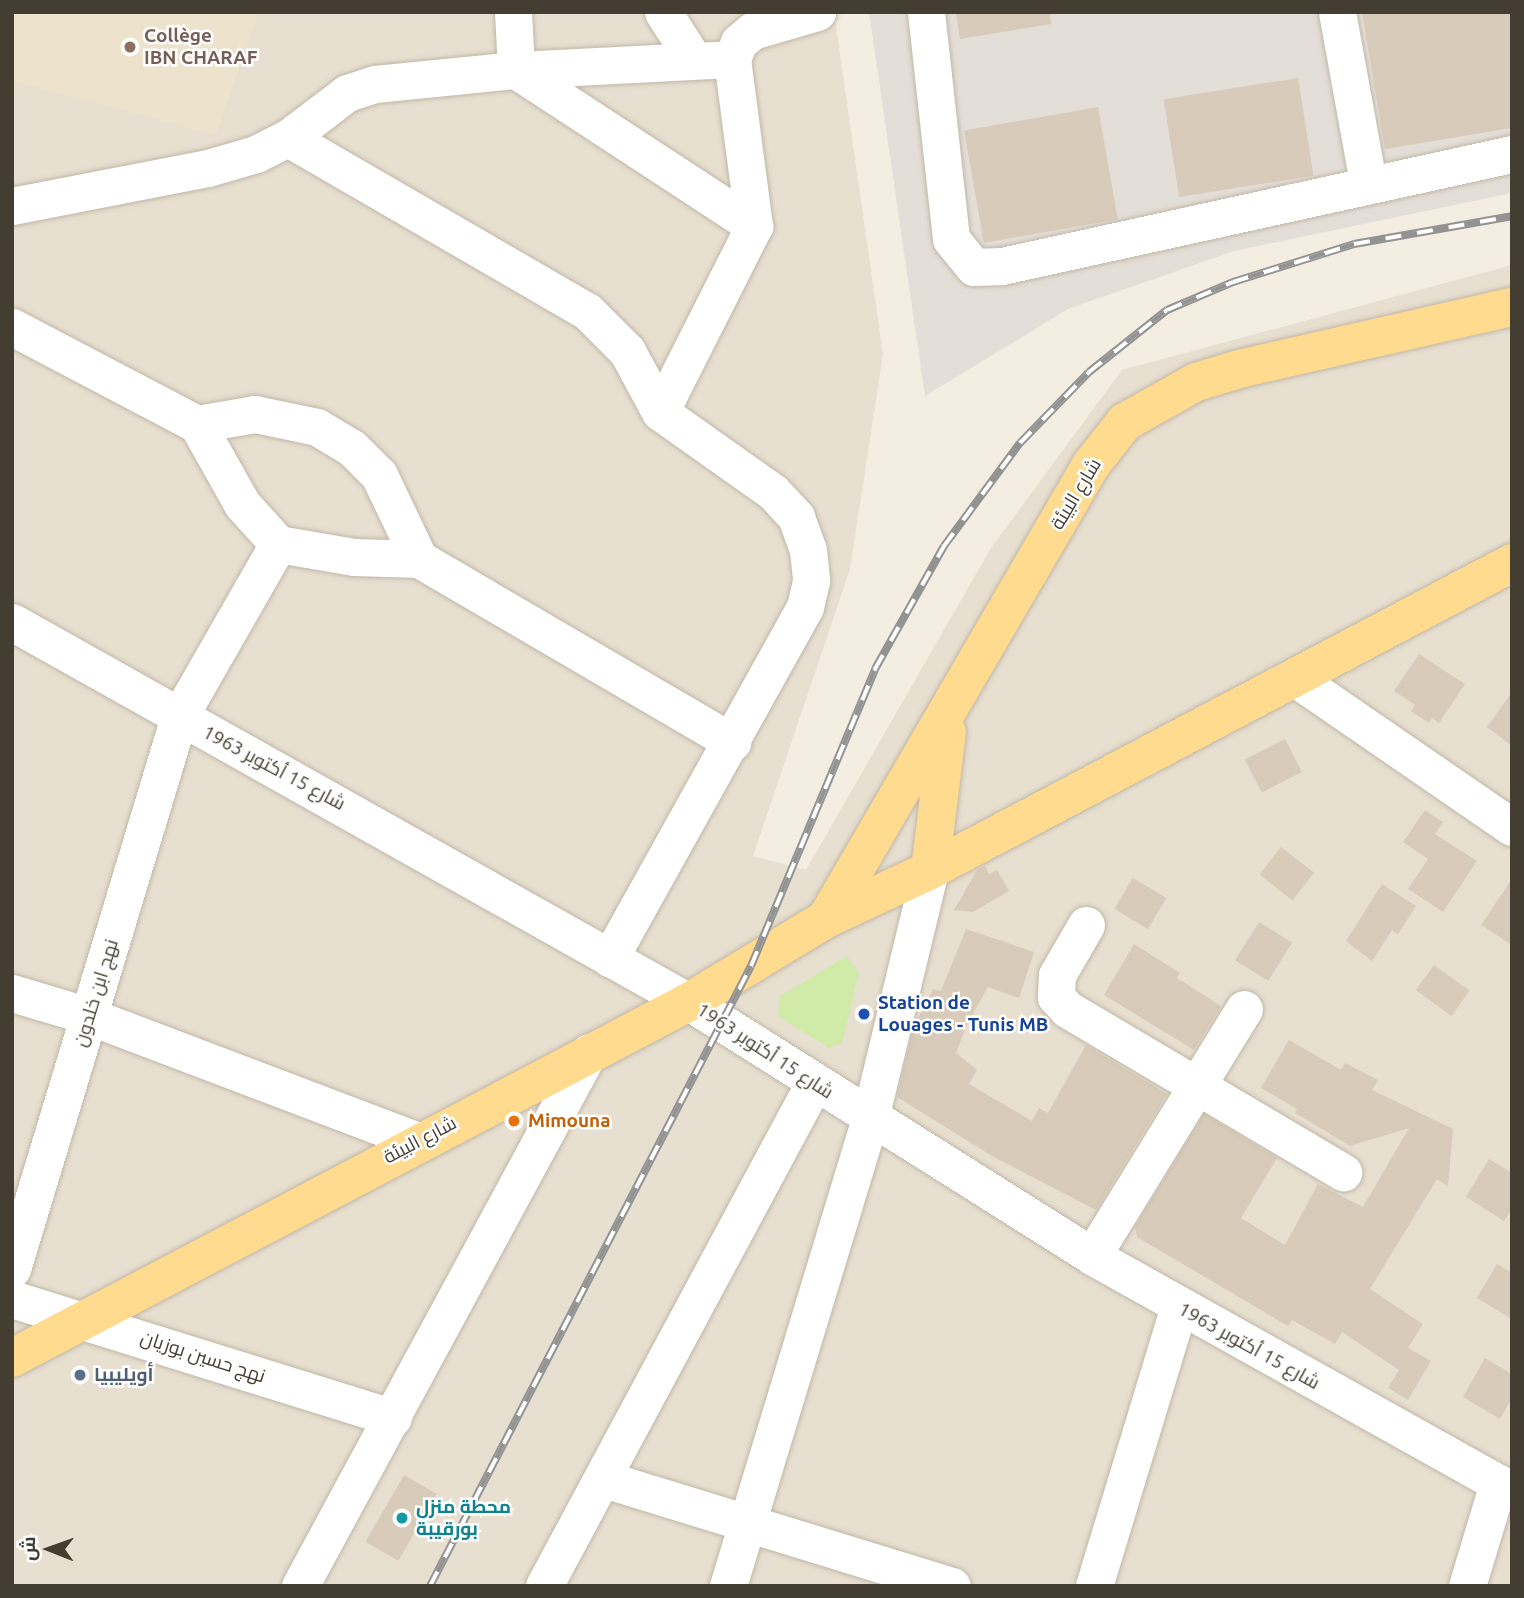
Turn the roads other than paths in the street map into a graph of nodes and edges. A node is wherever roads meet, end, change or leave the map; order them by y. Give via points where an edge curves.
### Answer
1 (513, 12) edge
2 (663, 12) edge
3 (817, 12) edge
4 (926, 12) edge
5 (1337, 12) edge
6 (693, 59) junction
7 (732, 59) junction
8 (516, 70) junction
9 (288, 138) junction
10 (1512, 154) edge
11 (1368, 183) junction
12 (12, 206) edge
13 (754, 226) junction
14 (1512, 307) edge
15 (12, 327) edge
16 (660, 412) junction
17 (197, 424) junction
18 (278, 544) junction
19 (419, 559) junction
20 (1512, 562) edge
21 (12, 622) edge
22 (1295, 678) junction
23 (953, 703) junction
24 (179, 717) junction
25 (732, 743) junction
26 (1512, 827) edge
27 (930, 870) junction
28 (826, 919) junction
29 (1086, 925) dead end
30 (610, 958) junction
31 (12, 993) edge
32 (689, 1002) junction
33 (1244, 1009) dead end
34 (89, 1016) junction
35 (589, 1052) junction
36 (814, 1083) junction
37 (1198, 1085) junction
38 (870, 1118) junction
39 (418, 1141) junction
40 (1343, 1172) dead end
41 (1092, 1256) junction
42 (12, 1269) edge
43 (12, 1299) edge
44 (1179, 1307) junction
45 (86, 1320) junction
46 (12, 1358) edge
47 (393, 1418) junction
48 (604, 1479) junction
49 (1505, 1487) edge
50 (748, 1522) junction
51 (300, 1586) edge
52 (544, 1586) edge
53 (728, 1586) edge
54 (952, 1586) edge
55 (1094, 1586) edge
56 (1467, 1586) edge

1 - 8 street
2 - 6 street
3 - 7 street via 752,31 739,43
4 - 11 street via 951,239 974,268 1002,266
5 - 11 street
6 - 7 street
6 - 8 street
7 - 13 street
8 - 9 street via 365,87 323,108
8 - 13 street
9 - 12 street via 208,168
9 - 16 street via 587,311 627,351
10 - 11 street
13 - 16 street
14 - 23 main road, شارع البيئة via 1243,368 1186,387 1125,422 1091,465
15 - 17 street
16 - 25 street via 773,492 796,517 808,550 811,581 805,607
17 - 18 street via 242,504
17 - 19 street via 255,414 317,426 352,448 379,475
18 - 19 street via 354,557
18 - 24 street, نهج ابن خلدون
19 - 25 street
20 - 22 main road, شارع البيئة
21 - 24 street, شارع 15 أكتوبر 1963
22 - 26 street
22 - 27 main road, شارع البيئة
23 - 27 main road via 939,777
23 - 28 main road, شارع البيئة
24 - 30 street, شارع 15 أكتوبر 1963
24 - 34 street, نهج ابن خلدون
25 - 30 street
27 - 28 main road, شارع البيئة
27 - 38 street
28 - 32 main road, شارع البيئة
29 - 37 street via 1057,975 1056,998 1067,1009
30 - 32 street, شارع 15 أكتوبر 1963
31 - 34 street
32 - 35 main road, شارع البيئة
32 - 36 street, شارع 15 أكتوبر 1963
33 - 37 street
34 - 39 street
34 - 42 street, نهج ابن خلدون
35 - 39 main road, شارع البيئة
35 - 47 street
36 - 38 street, شارع 15 أكتوبر 1963
36 - 48 street
37 - 40 street
37 - 41 street
38 - 41 street, شارع 15 أكتوبر 1963
38 - 50 street
39 - 45 main road, شارع البيئة
41 - 44 street, شارع 15 أكتوبر 1963
43 - 45 street, نهج حسين بوزيان
44 - 49 street, شارع 15 أكتوبر 1963
44 - 55 street
45 - 46 main road, شارع البيئة
45 - 47 street, نهج حسين بوزيان
47 - 51 street
48 - 50 street
48 - 52 street
49 - 56 street
50 - 53 street
50 - 54 street

